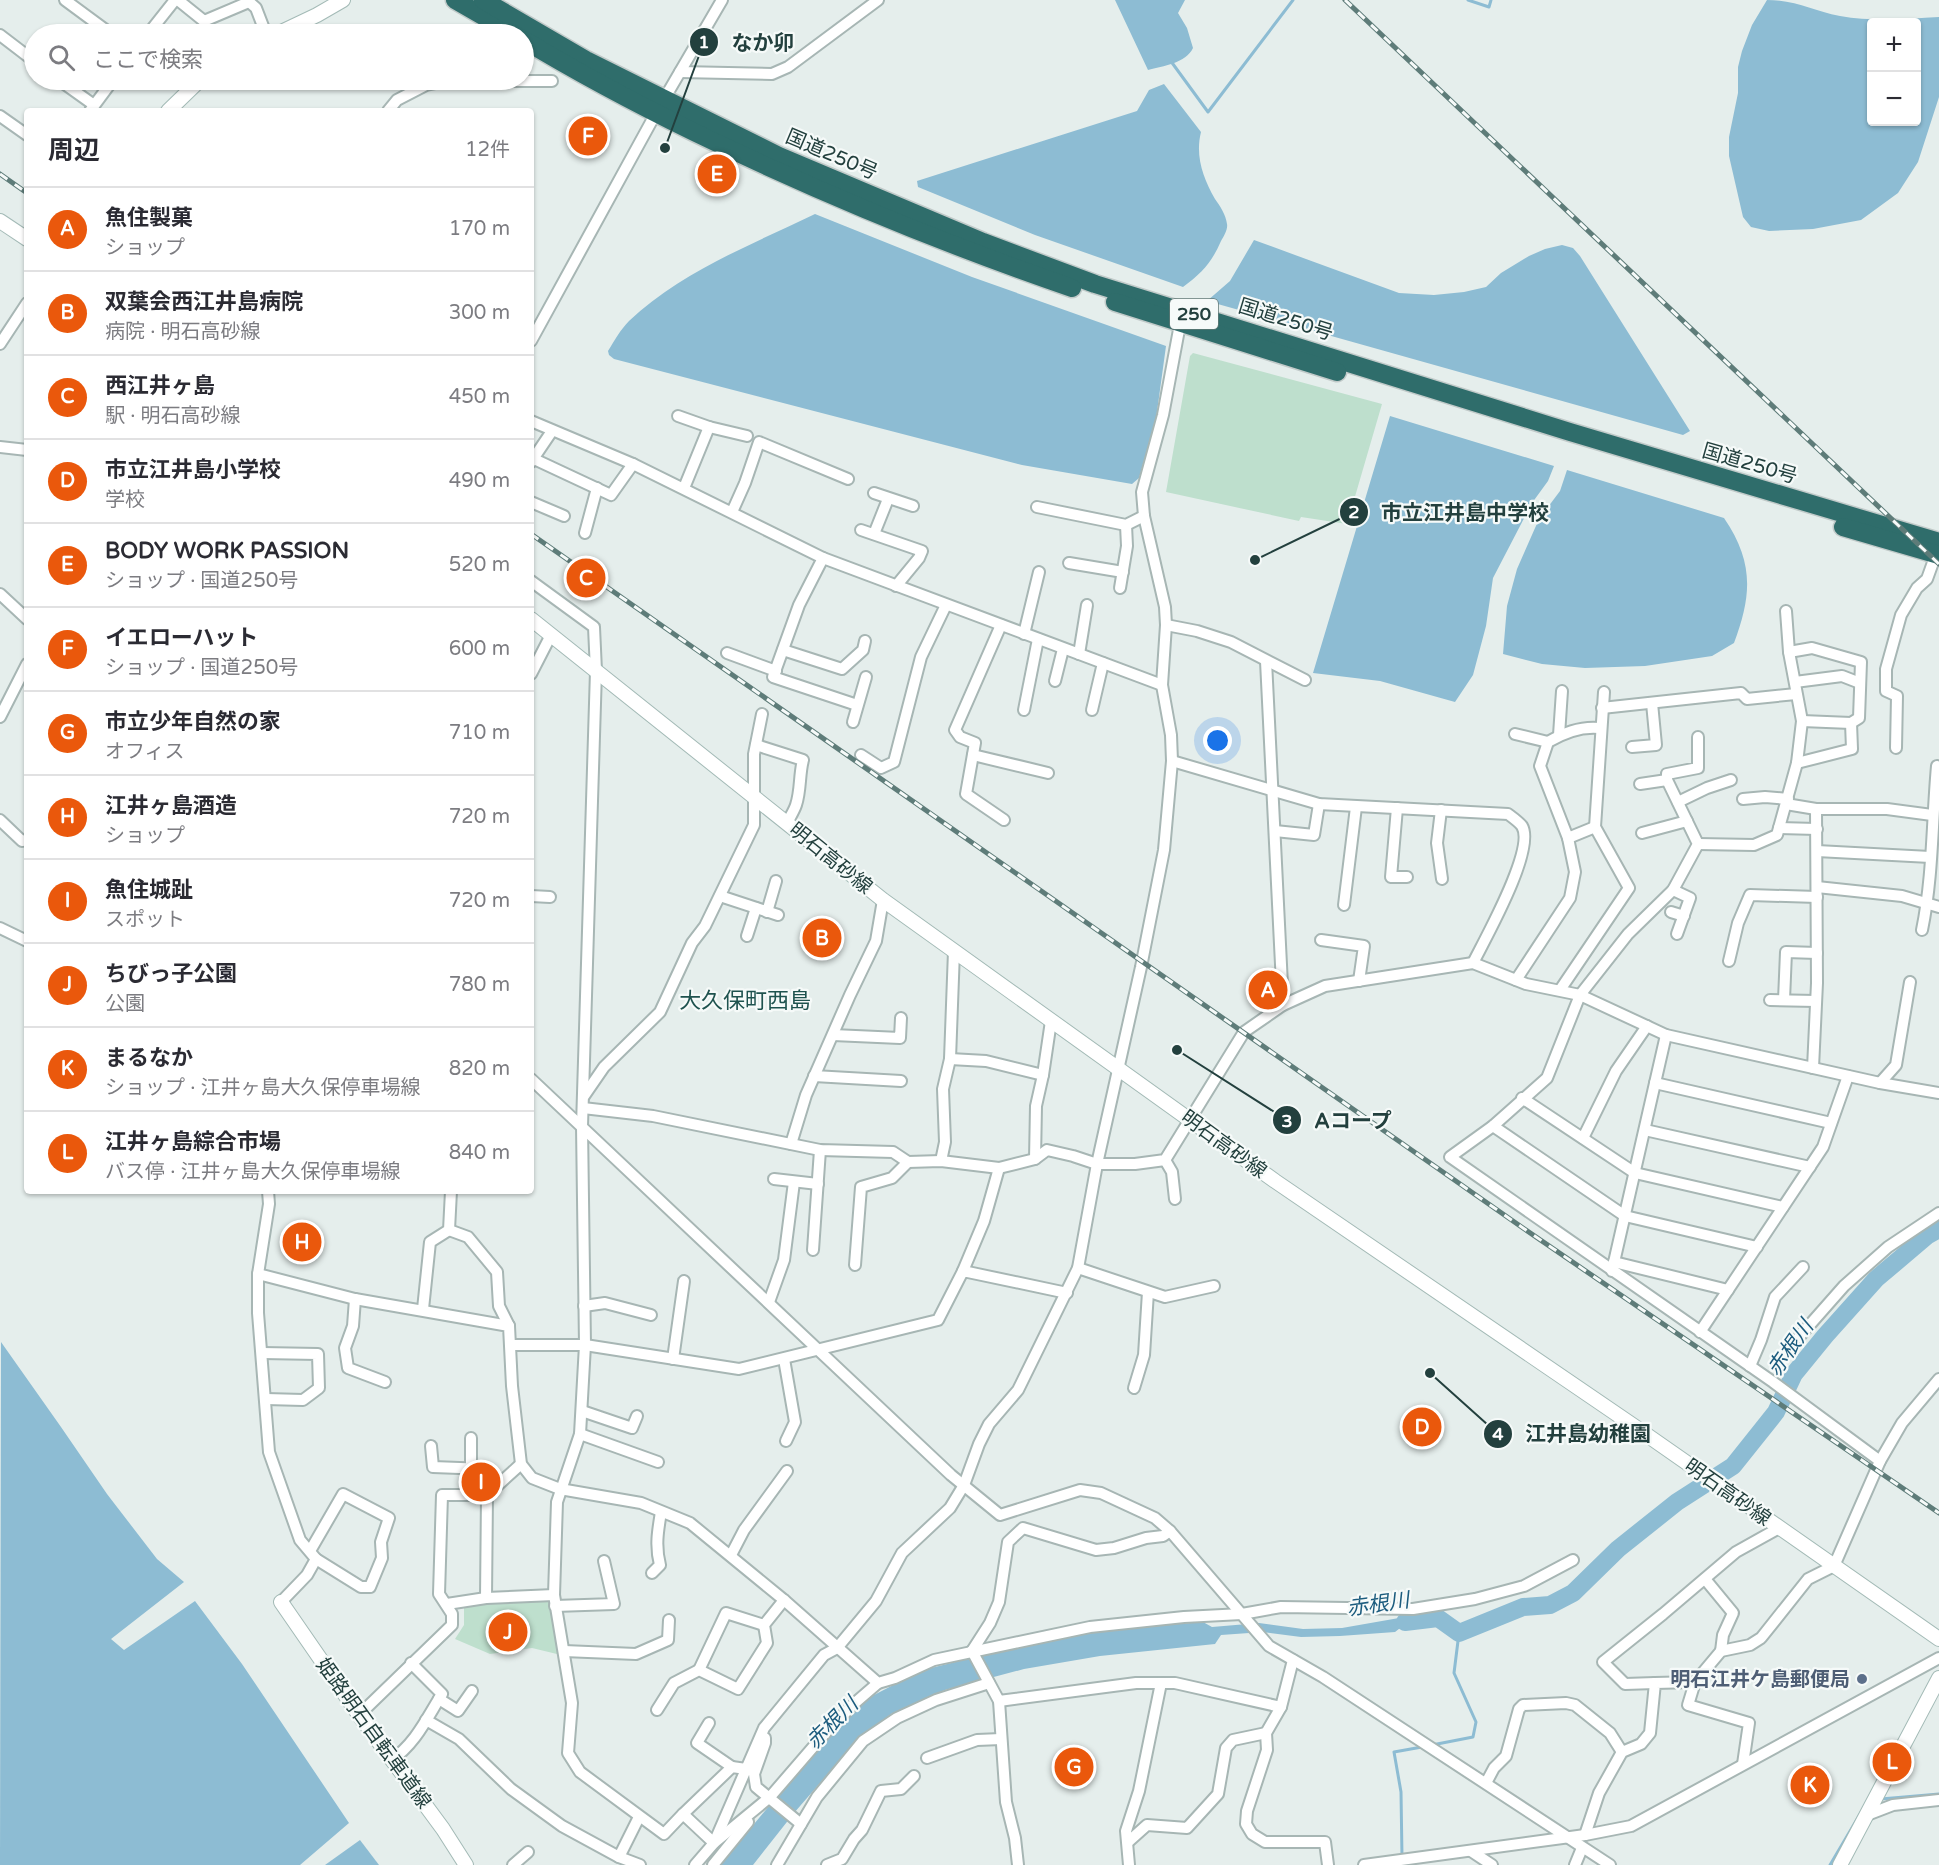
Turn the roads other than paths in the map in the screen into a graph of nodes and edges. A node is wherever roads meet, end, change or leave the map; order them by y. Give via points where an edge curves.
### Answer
1 (65, 0) edge
2 (176, 0) edge
3 (343, 0) edge
4 (455, 0) edge
5 (483, 0) edge
6 (722, 0) edge
7 (878, 0) edge
8 (248, 1) edge
9 (97, 24) edge
10 (156, 24) edge
11 (263, 24) edge
12 (298, 24) edge
13 (497, 24) edge
14 (524, 24) edge
15 (534, 30) edge
16 (0, 35) edge
17 (534, 46) edge
18 (24, 53) edge
19 (680, 72) junction
20 (534, 81) edge
21 (552, 81) dead end
22 (71, 90) edge
23 (106, 90) edge
24 (190, 90) edge
25 (416, 90) edge
26 (660, 106) junction
27 (92, 108) edge
28 (171, 108) edge
29 (390, 108) edge
30 (0, 116) edge
31 (24, 133) edge
32 (0, 221) edge
33 (24, 237) edge
34 (24, 308) edge
35 (1181, 317) junction
36 (534, 336) edge
37 (0, 344) edge
38 (678, 416) dead end
39 (534, 423) edge
40 (709, 427) junction
41 (552, 431) junction
42 (747, 436) dead end
43 (0, 447) edge
44 (24, 450) edge
45 (534, 458) edge
46 (534, 460) edge
47 (633, 464) junction
48 (848, 479) dead end
49 (597, 488) junction
50 (684, 488) junction
51 (874, 493) dead end
52 (888, 499) junction
53 (534, 503) edge
54 (913, 506) dead end
55 (1037, 507) dead end
56 (732, 512) junction
57 (564, 516) dead end
58 (1144, 516) junction
59 (1126, 525) junction
60 (861, 530) dead end
61 (585, 533) dead end
62 (874, 534) junction
63 (1938, 551) edge
64 (824, 558) junction
65 (1069, 563) dead end
66 (1039, 572) dead end
67 (1123, 572) junction
68 (534, 583) edge
69 (896, 586) junction
70 (1120, 588) dead end
71 (0, 594) edge
72 (946, 605) junction
73 (1087, 605) dead end
74 (1786, 611) dead end
75 (24, 616) edge
76 (534, 622) edge
77 (1000, 625) junction
78 (1166, 625) junction
79 (1024, 634) junction
80 (551, 635) junction
81 (1038, 639) junction
82 (865, 640) dead end
83 (1064, 649) junction
84 (783, 650) junction
85 (1789, 652) junction
86 (727, 653) dead end
87 (1079, 654) junction
88 (1266, 661) junction
89 (1102, 663) junction
90 (534, 668) edge
91 (24, 670) edge
92 (596, 670) junction
93 (776, 671) junction
94 (867, 677) dead end
95 (1305, 680) dead end
96 (1055, 681) dead end
97 (1860, 683) junction
98 (1162, 685) junction
99 (1796, 688) junction
100 (1562, 691) dead end
101 (1604, 692) dead end
102 (1652, 703) junction
103 (857, 705) junction
104 (1602, 708) junction
105 (1024, 710) dead end
106 (1092, 710) dead end
107 (1, 712) edge
108 (762, 714) dead end
109 (1802, 721) junction
110 (853, 722) dead end
111 (1851, 723) junction
112 (1600, 728) junction
113 (1515, 734) dead end
114 (1559, 735) junction
115 (1698, 737) dead end
116 (1548, 742) junction
117 (756, 745) junction
118 (1632, 747) dead end
119 (1896, 748) dead end
120 (861, 755) dead end
121 (973, 755) junction
122 (1172, 761) junction
123 (1797, 763) junction
124 (1937, 766) dead end
125 (1048, 773) dead end
126 (1667, 780) junction
127 (1731, 780) dead end
128 (1640, 784) dead end
129 (1271, 789) junction
130 (754, 797) junction
131 (1743, 799) dead end
132 (1787, 801) junction
133 (1678, 802) junction
134 (1319, 804) junction
135 (1356, 807) junction
136 (1397, 808) junction
137 (1816, 809) junction
138 (1441, 810) junction
139 (1932, 815) junction
140 (0, 820) edge
141 (1004, 820) dead end
142 (1687, 821) junction
143 (787, 823) junction
144 (1595, 827) junction
145 (1779, 828) junction
146 (1817, 829) junction
147 (1275, 831) junction
148 (1642, 833) dead end
149 (1568, 838) junction
150 (24, 841) edge
151 (1698, 844) junction
152 (1817, 850) junction
153 (1930, 857) junction
154 (1407, 878) dead end
155 (1442, 879) dead end
156 (777, 881) dead end
157 (1673, 890) junction
158 (1817, 892) junction
159 (534, 896) edge
160 (720, 896) junction
161 (550, 897) dead end
162 (884, 900) junction
163 (1928, 904) junction
164 (1344, 905) dead end
165 (1939, 907) edge
166 (756, 908) junction
167 (1671, 912) dead end
168 (1684, 916) junction
169 (0, 928) edge
170 (1922, 930) dead end
171 (1677, 934) dead end
172 (747, 936) dead end
173 (24, 940) edge
174 (1321, 940) dead end
175 (954, 951) junction
176 (1817, 953) junction
177 (1729, 961) dead end
178 (1473, 963) junction
179 (1516, 980) junction
180 (1359, 981) junction
181 (1910, 982) dead end
182 (1560, 990) junction
183 (1580, 995) junction
184 (1770, 1000) dead end
185 (1784, 1000) junction
186 (1816, 1001) junction
187 (1284, 1005) junction
188 (902, 1018) dead end
189 (1051, 1021) junction
190 (1647, 1026) junction
191 (833, 1035) junction
192 (1666, 1035) junction
193 (950, 1059) junction
194 (1813, 1068) junction
195 (1117, 1069) junction
196 (1043, 1075) junction
197 (814, 1076) junction
198 (1848, 1076) junction
199 (901, 1081) dead end
200 (534, 1082) edge
201 (1655, 1083) junction
202 (1880, 1083) junction
203 (1939, 1093) edge
204 (1522, 1098) junction
205 (583, 1102) junction
206 (1191, 1120) junction
207 (1831, 1123) junction
208 (582, 1126) junction
209 (1493, 1126) junction
210 (1645, 1130) junction
211 (1583, 1138) junction
212 (791, 1143) junction
213 (820, 1150) junction
214 (1035, 1159) junction
215 (1166, 1160) junction
216 (941, 1161) junction
217 (908, 1162) junction
218 (1097, 1164) junction
219 (1810, 1167) junction
220 (999, 1168) junction
221 (1635, 1173) junction
222 (774, 1179) dead end
223 (794, 1182) junction
224 (818, 1184) junction
225 (268, 1194) edge
226 (451, 1194) edge
227 (1175, 1199) dead end
228 (1783, 1207) junction
229 (1939, 1213) edge
230 (1625, 1216) junction
231 (449, 1230) junction
232 (1757, 1247) junction
233 (813, 1250) dead end
234 (855, 1265) dead end
235 (1613, 1267) junction
236 (1803, 1267) dead end
237 (1078, 1268) junction
238 (963, 1271) junction
239 (258, 1274) junction
240 (684, 1281) dead end
241 (1214, 1286) dead end
242 (1728, 1290) junction
243 (1148, 1292) junction
244 (1066, 1293) junction
245 (355, 1299) junction
246 (769, 1302) junction
247 (584, 1306) junction
248 (423, 1310) junction
249 (651, 1316) dead end
250 (509, 1326) junction
251 (1700, 1332) junction
252 (1799, 1337) dead end
253 (511, 1345) junction
254 (585, 1345) junction
255 (819, 1349) junction
256 (262, 1353) junction
257 (673, 1359) junction
258 (784, 1359) junction
259 (1750, 1366) junction
260 (1939, 1379) edge
261 (385, 1382) dead end
262 (1134, 1388) dead end
263 (266, 1399) junction
264 (582, 1411) junction
265 (637, 1416) dead end
266 (580, 1434) junction
267 (471, 1438) dead end
268 (786, 1441) dead end
269 (431, 1446) dead end
270 (1880, 1461) junction
271 (658, 1462) dead end
272 (521, 1464) junction
273 (471, 1469) junction
274 (787, 1471) dead end
275 (499, 1482) junction
276 (964, 1485) junction
277 (560, 1489) junction
278 (487, 1496) junction
279 (661, 1512) junction
280 (1779, 1528) junction
281 (1170, 1531) junction
282 (313, 1555) junction
283 (731, 1556) junction
284 (1573, 1560) dead end
285 (604, 1561) dead end
286 (1834, 1566) junction
287 (652, 1573) dead end
288 (1705, 1579) junction
289 (486, 1598) junction
290 (555, 1600) junction
291 (784, 1600) junction
292 (281, 1602) joint
293 (447, 1604) junction
294 (1242, 1614) junction
295 (669, 1620) dead end
296 (764, 1625) junction
297 (1939, 1639) edge
298 (837, 1648) junction
299 (564, 1651) junction
300 (972, 1651) junction
301 (1721, 1651) junction
302 (1939, 1658) edge
303 (1293, 1660) junction
304 (411, 1663) junction
305 (699, 1670) junction
306 (1939, 1678) edge
307 (1695, 1682) junction
308 (878, 1683) junction
309 (989, 1683) junction
310 (1161, 1683) junction
311 (1655, 1683) junction
312 (472, 1691) dead end
313 (439, 1699) junction
314 (999, 1701) junction
315 (1281, 1707) junction
316 (657, 1710) dead end
317 (359, 1715) junction
318 (426, 1720) junction
319 (709, 1723) dead end
320 (764, 1728) junction
321 (1266, 1733) junction
322 (1001, 1739) junction
323 (1622, 1752) junction
324 (927, 1758) dead end
325 (391, 1760) junction
326 (1743, 1764) junction
327 (732, 1767) junction
328 (746, 1769) junction
329 (914, 1776) dead end
330 (1486, 1784) junction
331 (767, 1800) junction
332 (1939, 1800) edge
333 (683, 1814) junction
334 (1867, 1815) junction
335 (639, 1816) junction
336 (801, 1824) junction
337 (1585, 1835) junction
338 (1568, 1837) junction
339 (1128, 1842) junction
340 (714, 1843) junction
341 (1582, 1848) junction
342 (1471, 1851) junction
343 (528, 1852) dead end
344 (619, 1857) junction
345 (466, 1865) edge
346 (513, 1865) edge
347 (640, 1865) edge
348 (695, 1865) edge
349 (713, 1865) edge
350 (777, 1865) edge
351 (827, 1865) edge
352 (1018, 1865) edge
353 (1129, 1865) edge
354 (1328, 1865) edge
355 (1364, 1865) edge
356 (1492, 1865) edge
357 (1575, 1865) edge
358 (1610, 1865) edge
359 (1840, 1865) edge

1 - 9 street
2 - 8 street via 204,21
2 - 10 street
3 - 12 main road
4 - 13 highway
5 - 14 highway, 国道250号 / 250
6 - 19 street
7 - 19 street via 788,67 772,74
8 - 11 street
15 - 26 highway, 国道250号 / 250
16 - 18 street
17 - 26 highway, 国道250号 / 250 via 577,73
19 - 26 street
20 - 21 street
22 - 27 street
23 - 27 street
24 - 28 main road
25 - 29 street
26 - 35 highway, 国道250号 / 250 via 760,164 865,209 1021,270
26 - 36 street
30 - 31 street
32 - 33 main road
34 - 37 street
35 - 58 street via 1163,415 1142,492
35 - 63 highway, 国道250号 / 250
38 - 40 street
39 - 41 street
40 - 42 street
40 - 50 street
41 - 45 street
41 - 47 street
43 - 44 street
46 - 49 street
47 - 49 street via 611,495
47 - 50 street
48 - 56 street via 759,442
49 - 61 street
50 - 56 street
51 - 52 street
52 - 54 street
52 - 62 street
53 - 57 street
55 - 59 street
56 - 64 street
58 - 59 street
58 - 78 street
59 - 67 street
60 - 62 street
62 - 69 street via 922,551
63 - 119 street via 1927,579 1901,615 1886,669 1886,691 1898,696
64 - 69 street
64 - 84 street via 799,604
65 - 67 street
66 - 79 street
67 - 70 street
68 - 92 street via 594,627
69 - 72 street
71 - 75 street
72 - 77 street
72 - 120 street via 921,657 894,762 881,768
73 - 87 street
74 - 85 street
76 - 80 main road, 明石高砂線
77 - 79 street
77 - 121 street via 956,730 960,737 975,743
78 - 88 street via 1231,642
78 - 98 street
79 - 81 street
80 - 90 street
80 - 92 main road, 明石高砂線
81 - 83 street
81 - 105 street
82 - 84 street via 863,650 842,669
83 - 87 street
83 - 96 street
84 - 93 street
85 - 97 street via 1812,648 1861,662
85 - 99 street
86 - 93 street
87 - 89 street
88 - 95 street
88 - 129 street
89 - 98 street
89 - 106 street
91 - 107 street
92 - 130 main road, 明石高砂線
92 - 205 street
93 - 103 street via 773,677
94 - 103 street
97 - 99 street via 1842,676
97 - 111 street via 1859,718
98 - 122 street
99 - 102 street via 1747,699 1741,693
99 - 109 street
100 - 114 street
101 - 104 street
102 - 104 street
102 - 118 street via 1656,745
103 - 110 street
104 - 112 street
108 - 117 street
109 - 111 street
109 - 123 street
111 - 123 street via 1852,749
112 - 114 street
112 - 144 street
113 - 116 street
114 - 116 street
115 - 126 street via 1698,768 1667,774
116 - 149 street via 1540,766
117 - 130 street
117 - 143 street via 803,760 797,804
121 - 125 street
121 - 141 street via 966,794
122 - 129 street
122 - 195 street via 1164,850 1142,967
123 - 132 street
124 - 139 street
126 - 128 street
126 - 133 street
127 - 133 street
129 - 134 street
129 - 147 street
130 - 143 main road, 明石高砂線
130 - 160 street via 754,825
131 - 132 street
132 - 137 street
132 - 145 street
133 - 142 street
134 - 135 street
134 - 147 street via 1314,835
135 - 136 street
135 - 164 street
136 - 138 street
136 - 154 street via 1391,877
137 - 139 street via 1887,808
137 - 146 street
138 - 155 street via 1437,843
138 - 178 street via 1508,814 1522,826 1525,839 1515,879
139 - 153 street
140 - 150 street
142 - 148 street
142 - 151 street
143 - 162 main road, 明石高砂線
144 - 149 street
144 - 182 street via 1629,888
145 - 146 street
145 - 151 street via 1777,835 1754,845
146 - 152 street
147 - 187 street
149 - 179 street via 1575,873 1570,898
151 - 157 street
152 - 153 street
152 - 158 street
153 - 163 street
156 - 166 street via 772,913
157 - 168 street via 1690,898
157 - 183 street via 1628,934
158 - 163 street via 1902,896
158 - 176 street
158 - 177 street via 1750,895
159 - 161 street
160 - 166 street
160 - 205 street via 692,943 660,1012 604,1067
162 - 175 main road, 明石高砂線
162 - 191 street via 876,941
163 - 165 street
163 - 170 street
166 - 172 street
167 - 168 street
168 - 171 street
169 - 173 street
174 - 180 street via 1364,946
175 - 189 main road, 明石高砂線
175 - 193 street
176 - 185 street via 1786,952
176 - 186 street
178 - 179 street
178 - 180 street
179 - 182 street
180 - 187 street via 1325,986
181 - 202 street via 1896,1065
182 - 183 street
183 - 190 street
183 - 204 street via 1547,1078
184 - 185 street
185 - 186 street
186 - 194 street
187 - 206 street via 1244,1032
188 - 191 street via 900,1038
189 - 195 main road, 明石高砂線
189 - 196 street
190 - 192 street
190 - 211 street via 1616,1071
191 - 197 street
192 - 194 street
192 - 201 street
193 - 196 street via 986,1061
193 - 216 street via 943,1089 945,1142
194 - 198 street
195 - 206 main road, 明石高砂線
195 - 218 street
196 - 214 street via 1036,1106
197 - 199 street
197 - 212 street
198 - 202 street
198 - 207 street
200 - 208 street
201 - 207 street
201 - 210 street
202 - 203 street
204 - 209 street
204 - 211 street
205 - 208 street
205 - 212 street
206 - 215 street
206 - 280 main road, 明石高砂線
207 - 219 street via 1823,1147
208 - 246 street
208 - 247 street
209 - 230 street
209 - 235 street via 1450,1157
210 - 219 street
210 - 221 street
211 - 221 street
212 - 213 street
213 - 217 street via 893,1152
213 - 224 street
214 - 218 street via 1047,1150
214 - 220 street
215 - 218 street
215 - 227 street via 1172,1172
216 - 217 street
216 - 220 street
217 - 234 street via 892,1178 861,1187
218 - 237 street
219 - 228 street
220 - 238 street via 984,1221
221 - 228 street
221 - 230 street
222 - 223 street
223 - 224 street
223 - 246 street via 784,1260
224 - 233 street
225 - 239 street
226 - 231 street
228 - 232 street
229 - 252 street via 1888,1248 1844,1286
230 - 232 street
230 - 235 street
231 - 248 street via 430,1242
231 - 250 street via 468,1237 497,1272 499,1306
232 - 242 street
235 - 242 street
235 - 251 street
236 - 259 street via 1775,1297
237 - 243 street
237 - 244 street
238 - 244 street
238 - 255 street via 938,1320
239 - 245 street
239 - 256 street
240 - 257 street
241 - 243 street via 1165,1297
242 - 251 street
243 - 262 street via 1144,1355
244 - 276 street via 1018,1390 989,1424
245 - 248 street
245 - 261 street via 353,1326 345,1348 348,1368
246 - 255 street
247 - 249 street via 605,1303
247 - 254 street
248 - 250 street
250 - 253 street
251 - 259 street
253 - 254 street
253 - 272 street
254 - 257 street
254 - 264 street
255 - 258 street
255 - 276 street
256 - 263 street
256 - 263 street via 318,1354 319,1388 303,1400
257 - 258 street via 739,1369
258 - 268 street via 795,1422
259 - 270 street
260 - 270 street via 1902,1423
263 - 282 street via 269,1452 300,1540
264 - 265 street via 632,1428
264 - 266 street
266 - 271 street
266 - 277 street
267 - 273 street
269 - 273 street via 433,1467
270 - 286 street
272 - 275 street
272 - 277 street via 532,1478
273 - 275 street via 486,1469
274 - 283 street via 744,1530
275 - 278 street
276 - 281 street via 1000,1515 1080,1490 1101,1493 1155,1518
276 - 298 street via 950,1508 902,1553 876,1601
277 - 279 street via 641,1503
277 - 290 street
278 - 289 street
278 - 293 street via 441,1495 439,1594
279 - 283 street via 690,1523
279 - 287 street via 657,1543 660,1565
280 - 286 main road, 明石高砂線
280 - 288 street via 1736,1552
281 - 294 street
281 - 300 street via 1163,1536 1096,1550 1023,1528 1008,1542 999,1602
282 - 282 street via 361,1587 370,1587 381,1558 388,1518 344,1494
282 - 292 street via 307,1575
283 - 291 street
284 - 294 street via 1524,1586 1475,1599 1413,1609 1281,1606
285 - 290 street via 614,1604
286 - 297 main road, 明石高砂線
286 - 301 street via 1808,1579 1761,1638 1750,1645
288 - 301 street via 1733,1613
288 - 311 street via 1603,1662 1625,1684
289 - 290 street
289 - 293 street
290 - 299 street
291 - 296 street
291 - 298 street
292 - 317 main road, 姫路明石自転車道線
293 - 304 street via 452,1625
294 - 300 street via 1090,1627
294 - 303 street via 1269,1646
295 - 299 street via 668,1640 636,1654
296 - 305 street via 726,1613
296 - 305 street via 767,1643 738,1689
298 - 308 street
298 - 320 street via 824,1655
299 - 335 street via 572,1703 568,1753 580,1772
300 - 308 street via 934,1660
300 - 309 street
301 - 307 street
302 - 326 street
303 - 315 street
303 - 330 street
304 - 313 street via 442,1694
304 - 317 street
305 - 316 street via 674,1683
306 - 334 main road
307 - 311 street
307 - 326 street via 1688,1706 1749,1723
308 - 331 street via 827,1731
309 - 314 street
309 - 336 street via 936,1700 897,1718 863,1741 817,1797
310 - 314 street
310 - 315 street
310 - 339 street via 1126,1831
311 - 323 street via 1650,1733 1641,1744
312 - 313 street via 458,1711
313 - 318 street
314 - 322 street
315 - 321 street
317 - 325 main road, 姫路明石自転車道線
318 - 325 street via 417,1735
318 - 344 street via 459,1739 511,1789 562,1826
319 - 327 street via 697,1743
320 - 328 street
320 - 331 street via 765,1743 754,1774 756,1787
321 - 339 street via 1233,1740 1226,1748 1218,1794 1187,1828 1147,1825
321 - 354 street via 1267,1750 1246,1810 1246,1824 1252,1834 1265,1842 1325,1842
322 - 324 street via 977,1740
322 - 352 street via 1006,1802
323 - 330 street via 1610,1733 1575,1705 1566,1702 1523,1706 1506,1756
323 - 337 street via 1599,1793
325 - 345 main road, 姫路明石自転車道線
326 - 337 street via 1631,1826
327 - 328 street
327 - 333 street
328 - 340 street
329 - 351 street via 901,1789 881,1791 842,1859
330 - 338 street
331 - 336 street
331 - 340 street
331 - 349 street
332 - 334 street via 1893,1805
333 - 335 street via 664,1834
333 - 340 street
334 - 359 main road
335 - 344 street
336 - 350 street
337 - 338 street
338 - 341 street
338 - 342 street
339 - 353 street
340 - 348 street
341 - 357 street
341 - 358 street
342 - 355 street
342 - 356 street
343 - 346 street
344 - 347 street

